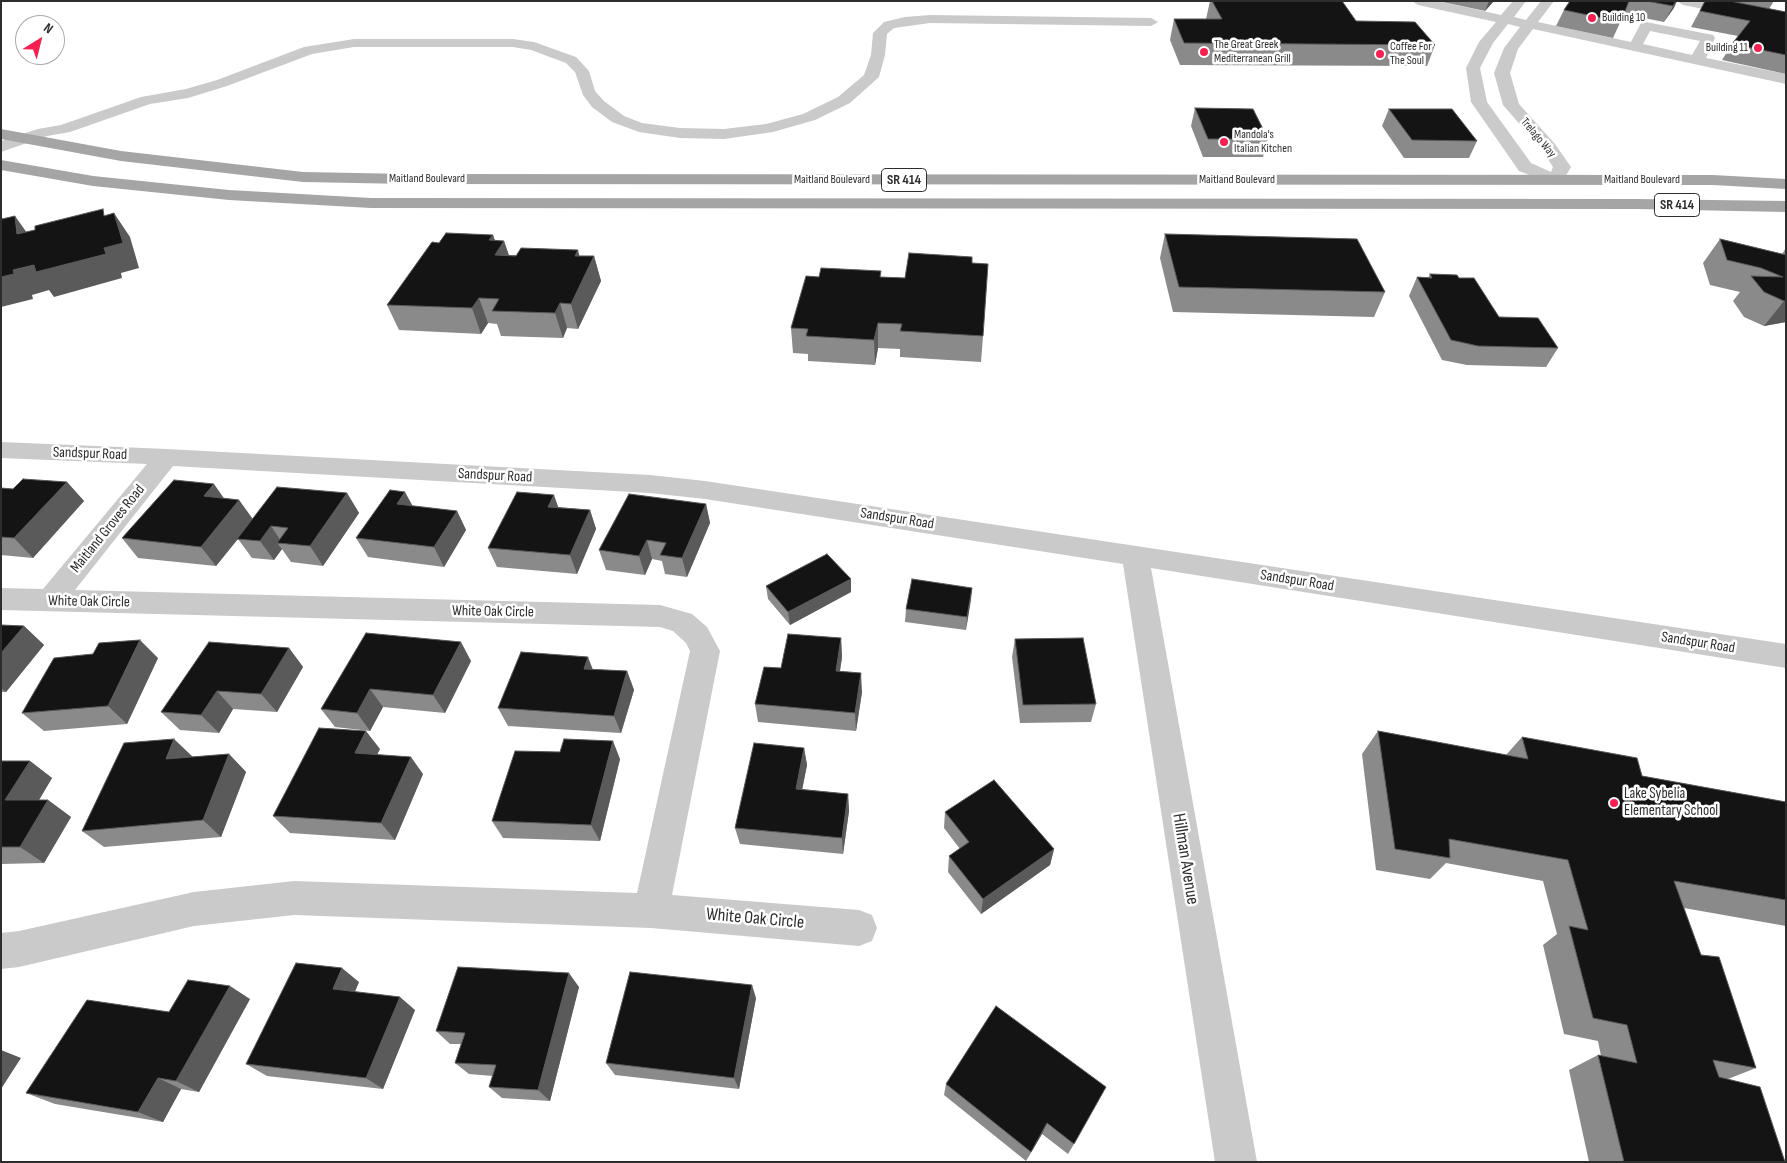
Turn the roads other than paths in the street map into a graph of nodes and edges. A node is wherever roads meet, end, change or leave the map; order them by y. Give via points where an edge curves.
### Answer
1 (1418, 1) edge
2 (1520, 1) edge
3 (1548, 1) edge
4 (1683, 1) edge
5 (1504, 19) junction
6 (1786, 21) edge
7 (1151, 22) dead end
8 (1529, 25) junction
9 (1635, 47) junction
10 (1697, 60) junction
11 (1786, 79) edge
12 (1, 134) edge
13 (25, 140) junction
14 (1, 147) edge
15 (1, 156) edge
16 (1, 165) edge
17 (1555, 180) junction
18 (1786, 184) edge
19 (1569, 205) junction
20 (1786, 207) edge
21 (1, 450) edge
22 (167, 457) junction
23 (1136, 555) junction
24 (1, 599) edge
25 (50, 601) junction
26 (1786, 656) edge
27 (651, 911) junction
28 (859, 928) dead end
29 (1, 951) edge
30 (1236, 1162) edge

1 - 5 street
2 - 5 street, Trelago Way
3 - 8 street, Trelago Way
4 - 6 street
5 - 8 street
5 - 17 street, Trelago Way via 1486,42 1473,68 1479,102 1524,167
7 - 13 street via 930,19 889,25 880,33 871,78 844,100 809,117 775,127 724,134 680,133 618,119 588,92 582,71 571,60 534,46 513,43 354,42 330,45 222,83 147,100
8 - 9 street
8 - 17 street, Trelago Way via 1511,48 1502,72 1511,106 1562,167
9 - 10 street
9 - 10 street via 1646,26 1708,38
10 - 11 street
12 - 13 main road, Maitland Boulevard / SR 414
13 - 14 street
13 - 15 street
13 - 17 main road, Maitland Boulevard / SR 414 via 122,156 303,177 408,180
16 - 19 main road, Maitland Boulevard / SR 414 via 93,181 229,195 371,203
17 - 18 main road, Maitland Boulevard / SR 414 via 1713,180
17 - 19 street
19 - 20 main road, Maitland Boulevard / SR 414
21 - 22 street, Sandspur Road
22 - 23 street, Sandspur Road via 696,489
22 - 25 street, Maitland Groves Road
23 - 26 street, Sandspur Road
23 - 30 street, Hillman Avenue
24 - 25 street, White Oak Circle
25 - 27 street, White Oak Circle via 660,616 682,622 697,635 705,652
27 - 28 street, White Oak Circle
27 - 29 street, White Oak Circle via 294,898 194,909

